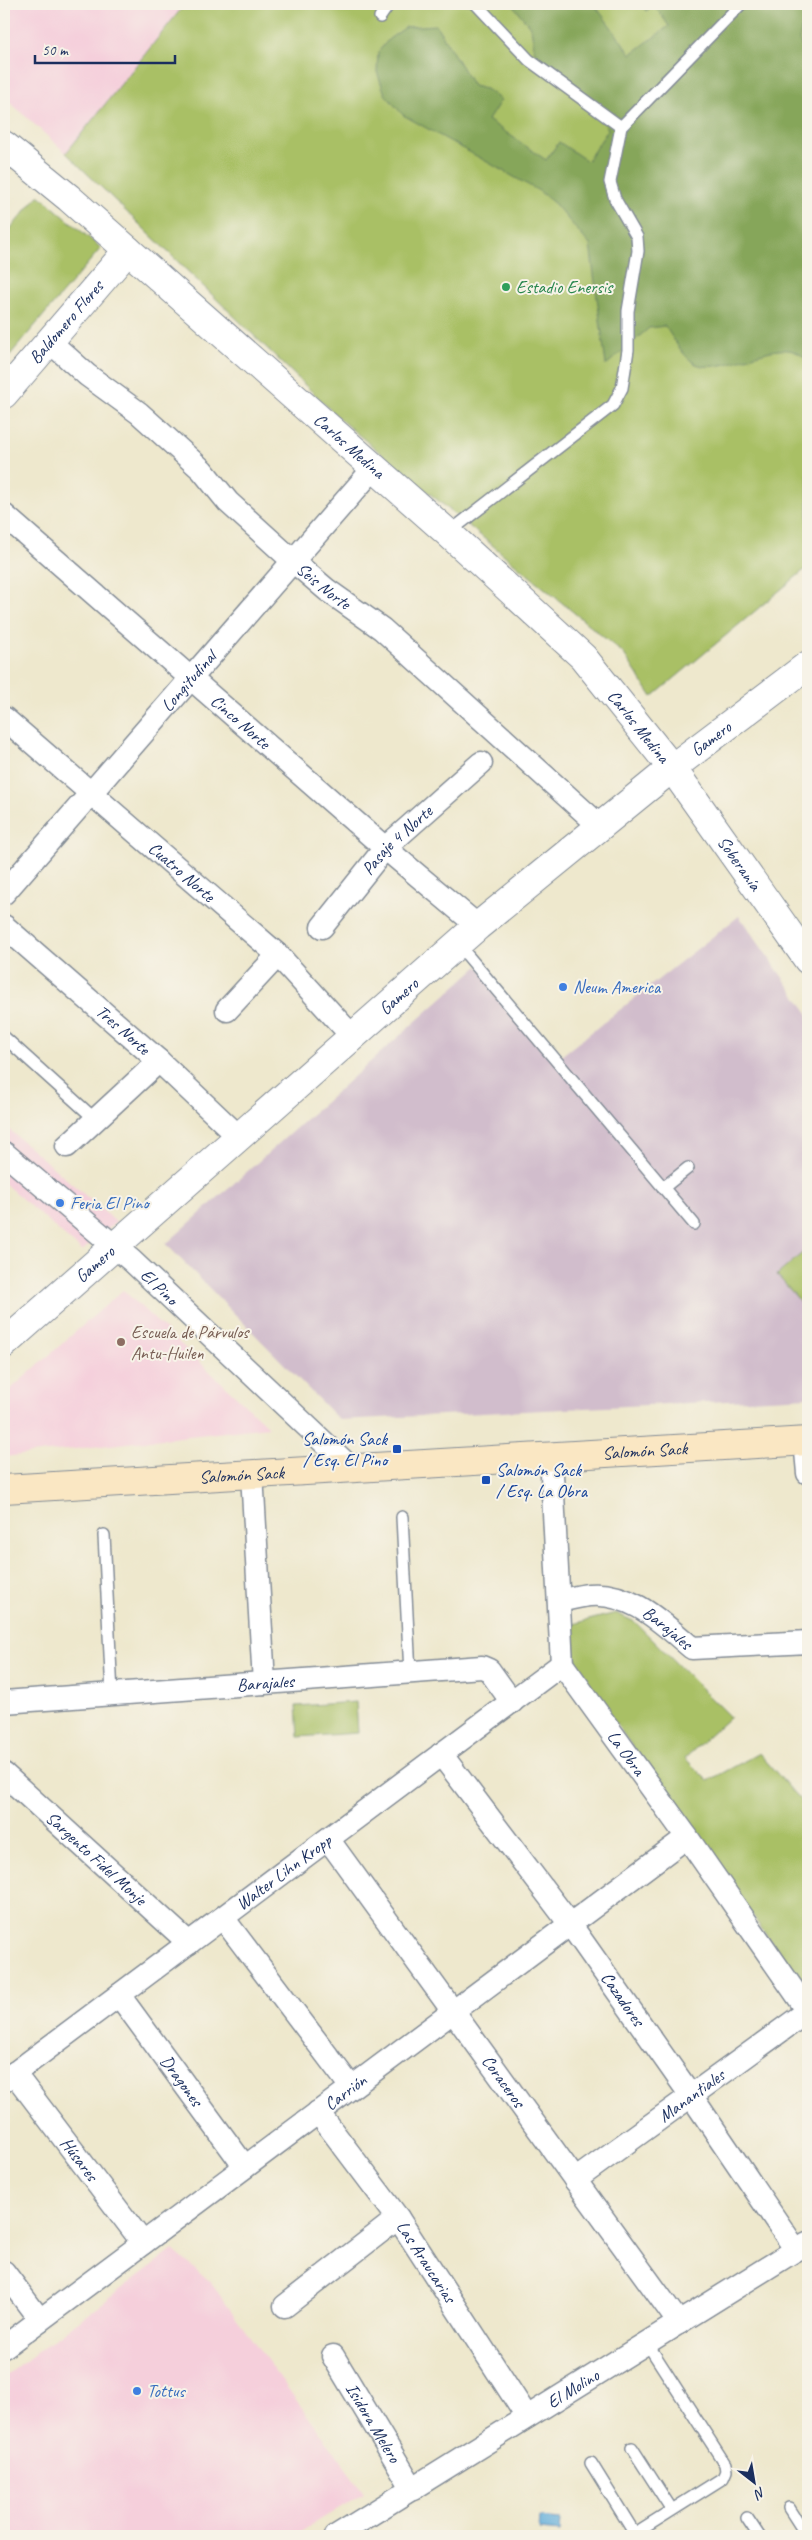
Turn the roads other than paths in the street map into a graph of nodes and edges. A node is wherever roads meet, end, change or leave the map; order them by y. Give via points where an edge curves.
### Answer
1 (389, 4) edge
2 (476, 4) edge
3 (741, 4) edge
4 (380, 17) dead end
5 (621, 127) junction
6 (4, 145) edge
7 (128, 250) junction
8 (49, 341) junction
9 (4, 394) edge
10 (374, 468) junction
11 (4, 515) edge
12 (448, 533) junction
13 (293, 561) junction
14 (806, 671) edge
15 (191, 678) junction
16 (4, 718) edge
17 (481, 763) dead end
18 (672, 768) junction
19 (91, 794) junction
20 (601, 827) junction
21 (385, 848) junction
22 (4, 893) edge
23 (4, 926) edge
24 (322, 927) dead end
25 (467, 934) junction
26 (278, 955) junction
27 (808, 960) edge
28 (227, 1010) dead end
29 (351, 1035) junction
30 (4, 1037) edge
31 (159, 1061) junction
32 (96, 1120) junction
33 (238, 1136) junction
34 (67, 1146) dead end
35 (4, 1153) edge
36 (688, 1168) dead end
37 (664, 1188) junction
38 (694, 1224) dead end
39 (114, 1247) junction
40 (4, 1344) edge
41 (807, 1441) edge
42 (551, 1456) junction
43 (351, 1468) junction
44 (808, 1473) edge
45 (252, 1474) junction
46 (4, 1489) edge
47 (402, 1517) dead end
48 (104, 1535) dead end
49 (559, 1601) junction
50 (808, 1642) edge
51 (562, 1664) junction
52 (410, 1673) junction
53 (264, 1684) junction
54 (112, 1694) junction
55 (4, 1702) edge
56 (512, 1702) junction
57 (441, 1754) junction
58 (4, 1775) edge
59 (687, 1837) junction
60 (328, 1839) junction
61 (223, 1918) junction
62 (570, 1924) junction
63 (189, 1943) junction
64 (119, 1995) junction
65 (452, 2011) junction
66 (808, 2011) edge
67 (9, 2077) edge
68 (351, 2087) junction
69 (692, 2097) junction
70 (318, 2112) junction
71 (245, 2167) junction
72 (575, 2180) junction
73 (398, 2218) junction
74 (143, 2243) junction
75 (802, 2246) edge
76 (4, 2272) edge
77 (285, 2306) dead end
78 (40, 2320) junction
79 (679, 2323) junction
80 (647, 2343) junction
81 (4, 2347) edge
82 (333, 2356) dead end
83 (527, 2417) junction
84 (632, 2448) dead end
85 (591, 2462) dead end
86 (413, 2488) junction
87 (788, 2508) dead end
88 (672, 2510) junction
89 (747, 2518) dead end
90 (633, 2535) edge
91 (336, 2536) edge
92 (759, 2536) edge
93 (807, 2536) edge

1 - 4 lane
2 - 5 lane via 528,60
3 - 5 lane
5 - 12 lane via 610,182 615,199 637,237 638,251 628,311 628,350 622,388 613,405
6 - 7 street, Carlos Medina
7 - 8 street, Baldomero Flores
7 - 10 street, Carlos Medina
8 - 9 street, Baldomero Flores
8 - 13 street, Seis Norte via 195,463 228,502
10 - 12 street, Carlos Medina
10 - 13 street, Longitudinal
11 - 15 street, Cinco Norte
12 - 18 street, Carlos Medina via 583,657
13 - 15 street, Longitudinal
13 - 20 street, Seis Norte via 382,629
14 - 18 street, Gamero
15 - 19 street, Longitudinal
15 - 21 street, Cinco Norte
16 - 19 street, Cuatro Norte
17 - 21 street, Pasaje 4 Norte
18 - 20 street, Gamero
18 - 27 street, Soberanía
19 - 22 street, Longitudinal
19 - 26 street, Cuatro Norte
20 - 25 street, Gamero
21 - 24 street, Pasaje 4 Norte
21 - 25 street, Cinco Norte
23 - 31 street, Tres Norte
25 - 29 street, Gamero
25 - 37 lane
26 - 28 street
26 - 29 street, Cuatro Norte
29 - 33 street, Gamero
30 - 32 lane
31 - 32 street
31 - 33 street, Tres Norte
32 - 34 street
33 - 39 street, Gamero
35 - 39 street, El Pino
36 - 37 lane
37 - 38 lane
39 - 40 street, Gamero
39 - 43 street, El Pino
41 - 42 main road, Salomón Sack
41 - 44 street
42 - 43 main road, Salomón Sack
42 - 49 street
43 - 45 main road, Salomón Sack
45 - 46 main road, Salomón Sack
45 - 53 street
47 - 52 lane
48 - 54 lane
49 - 50 street, Barajales via 590,1594 626,1599 653,1615 692,1648
49 - 51 street
51 - 56 street, Walter Lihn Kropp
51 - 59 street, La Obra
52 - 53 street, Barajales
52 - 56 street, Barajales via 482,1667 488,1670
53 - 54 street, Barajales
54 - 55 street, Barajales
56 - 57 street, Walter Lihn Kropp
57 - 60 street, Walter Lihn Kropp
57 - 62 street, Cazadores
58 - 63 street, Sargento Fidel Monje
59 - 62 street, Carrión
59 - 66 street, La Obra
60 - 61 street, Walter Lihn Kropp
60 - 65 street, Coraceros
61 - 63 street, Walter Lihn Kropp
61 - 68 street
62 - 65 street, Carrión
62 - 69 street, Cazadores
63 - 64 street, Walter Lihn Kropp
64 - 67 street, Walter Lihn Kropp
64 - 71 street, Dragones
65 - 68 street, Carrión
65 - 72 street, Coraceros
66 - 69 street, Manantiales
67 - 74 street, Húsares
68 - 70 street, Carrión
69 - 72 street, Manantiales
69 - 75 street, Cazadores
70 - 71 street, Carrión
70 - 73 street, Las Araucarias
71 - 74 street, Carrión
72 - 79 street, Coraceros
73 - 77 street
73 - 83 street, Las Araucarias
74 - 78 street, Carrión
75 - 79 street, El Molino
76 - 78 street
78 - 81 street, Carrión
79 - 80 street, El Molino
80 - 83 street, El Molino
80 - 88 lane via 725,2464 723,2478
82 - 86 street, Isidora Melero
83 - 86 street, El Molino
84 - 88 lane
85 - 90 lane
86 - 91 street, El Molino
87 - 93 lane
88 - 90 lane
89 - 92 lane

